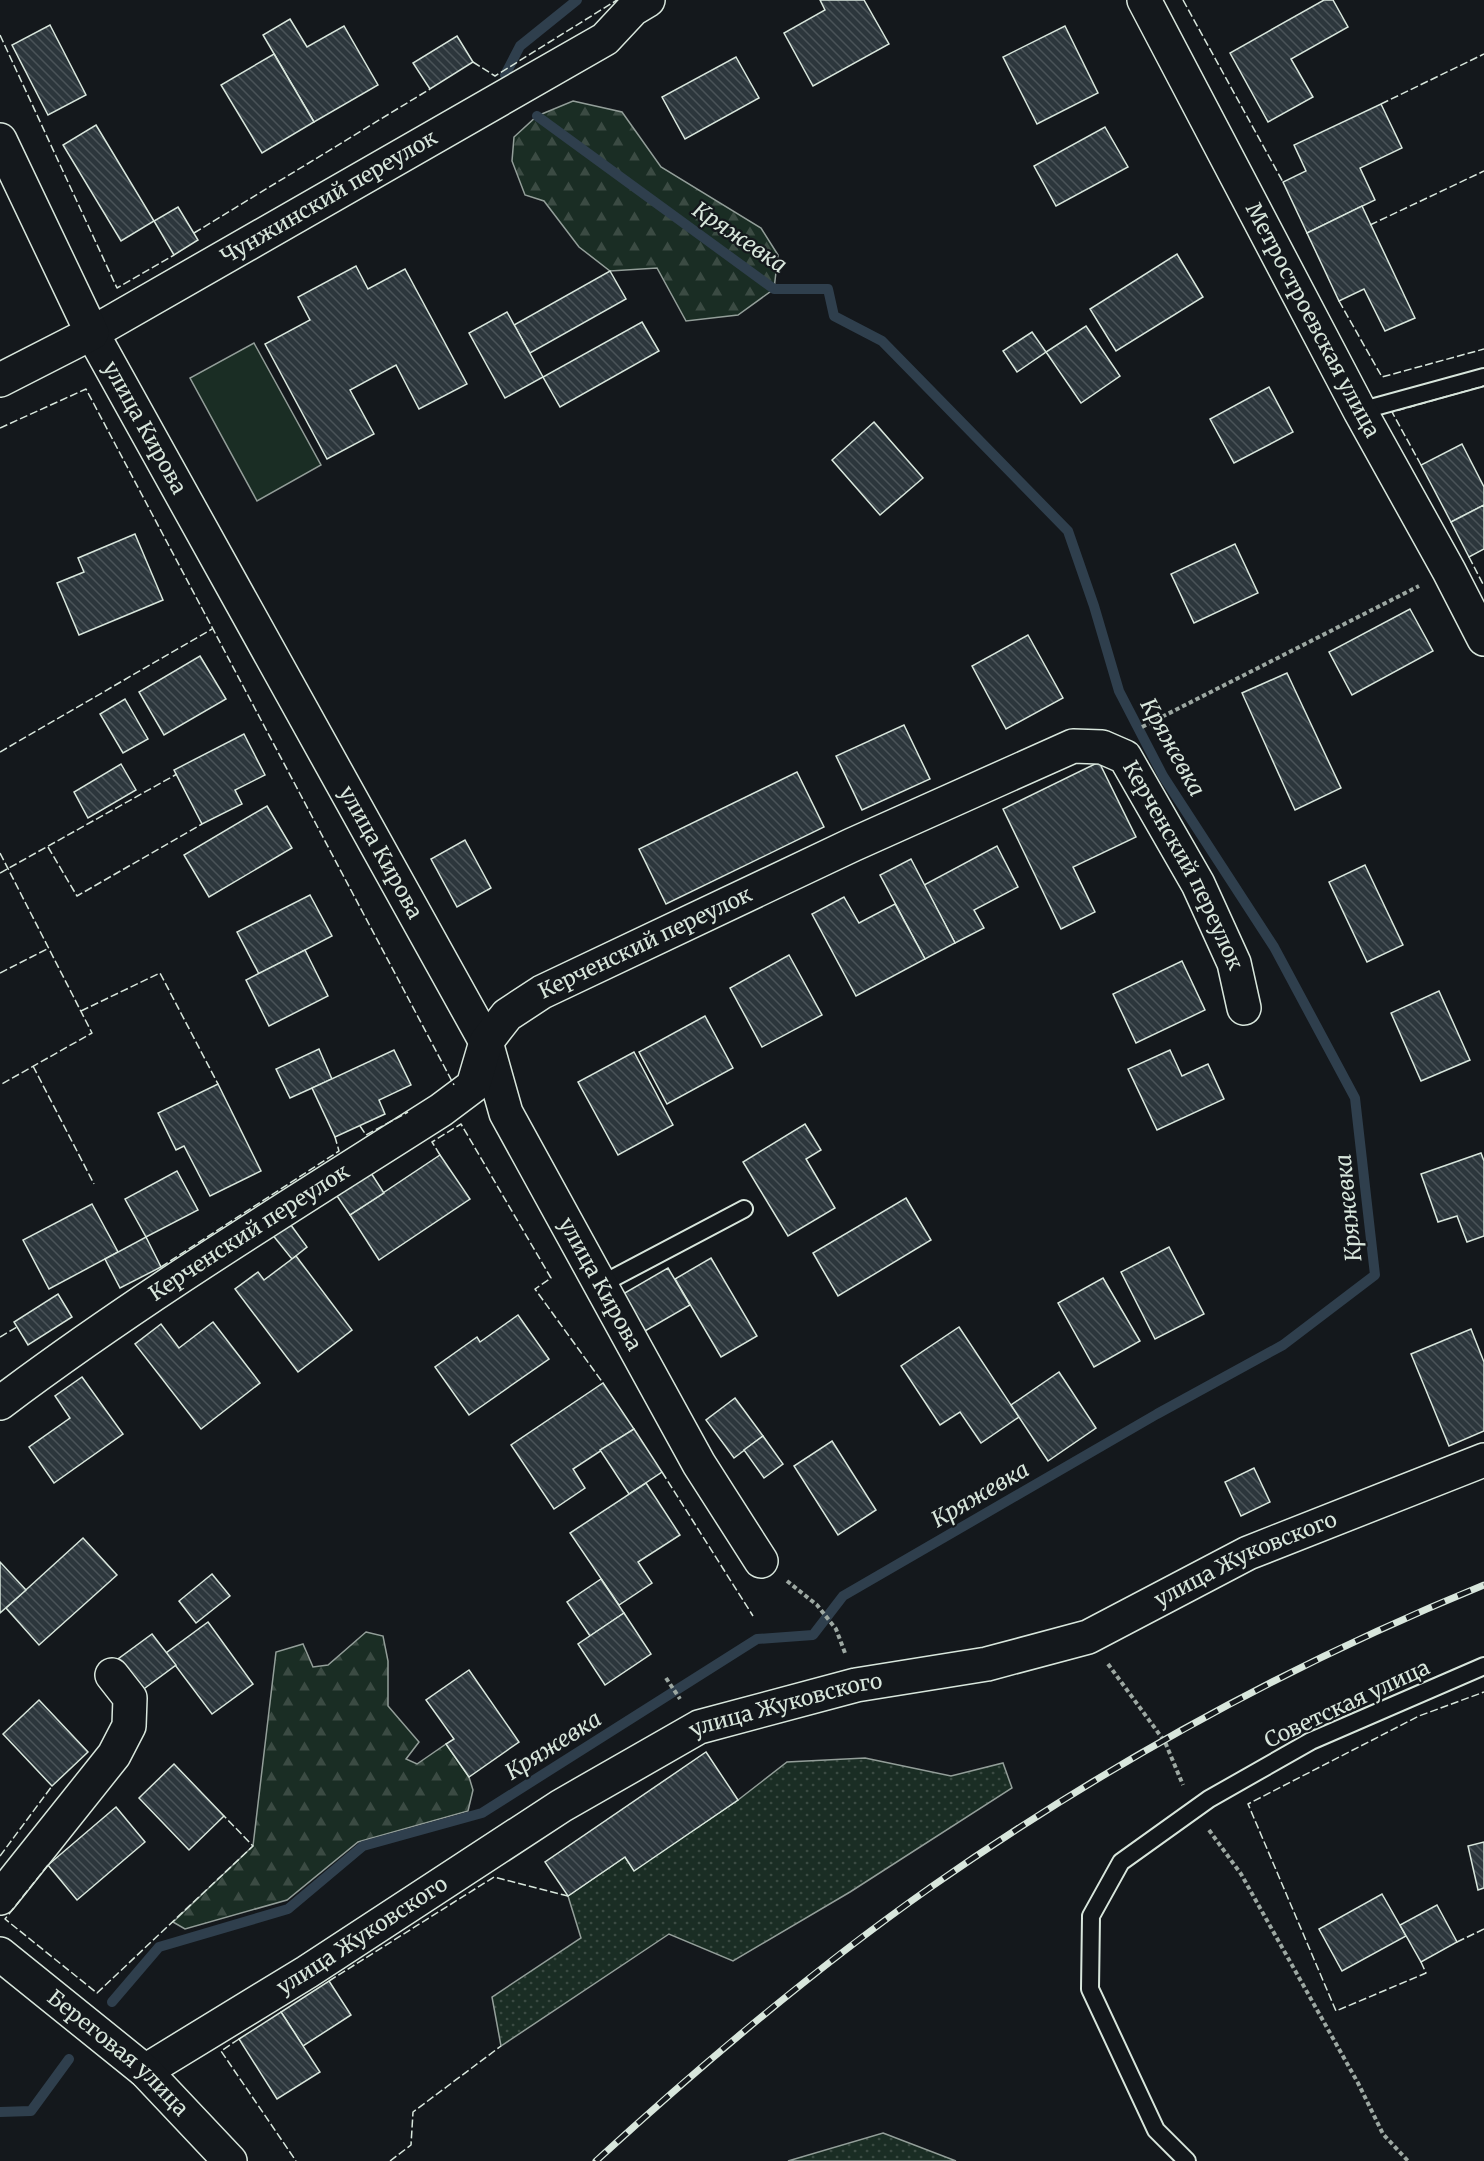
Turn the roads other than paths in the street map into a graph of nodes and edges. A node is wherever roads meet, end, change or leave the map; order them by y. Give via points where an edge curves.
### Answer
1 (648, 0) edge
2 (1144, 0) edge
3 (0, 140) edge
4 (92, 333) junction
5 (1484, 377) edge
6 (0, 380) edge
7 (1360, 411) junction
8 (1484, 639) edge
9 (1244, 1008) dead end
10 (486, 1042) junction
11 (744, 1209) dead end
12 (600, 1285) junction
13 (0, 1403) edge
14 (1484, 1461) edge
15 (761, 1561) dead end
16 (1484, 1666) edge
17 (112, 1674) dead end
18 (0, 1898) edge
19 (0, 1954) edge
20 (145, 2071) junction
21 (230, 2161) edge
22 (1187, 2161) edge

1 - 4 street, Чунжинский переулок via 633,9 605,39
2 - 7 street, Метростроевская улица
3 - 4 street, улица Кирова
4 - 6 street, Чунжинский переулок
4 - 10 street, улица Кирова
5 - 7 lane
7 - 8 street, Метростроевская улица
9 - 10 street, Керченский переулок via 1234,963 1198,884 1125,757 1102,747 1073,746 852,845 542,992 507,1015
10 - 12 street, улица Кирова via 506,1113
10 - 13 street, Керченский переулок via 473,1086 441,1110 210,1257
11 - 12 lane
12 - 15 street, улица Кирова via 699,1464
14 - 20 street, улица Жуковского via 1248,1553 1088,1637 987,1664 856,1685 699,1727 561,1806 307,1972
16 - 22 lane, Советская улица via 1311,1741 1209,1799 1121,1862 1091,1916 1090,1989 1156,2130
17 - 18 street via 130,1698 129,1726 124,1736 114,1755
19 - 20 street, Береговая улица
20 - 21 street, Береговая улица

